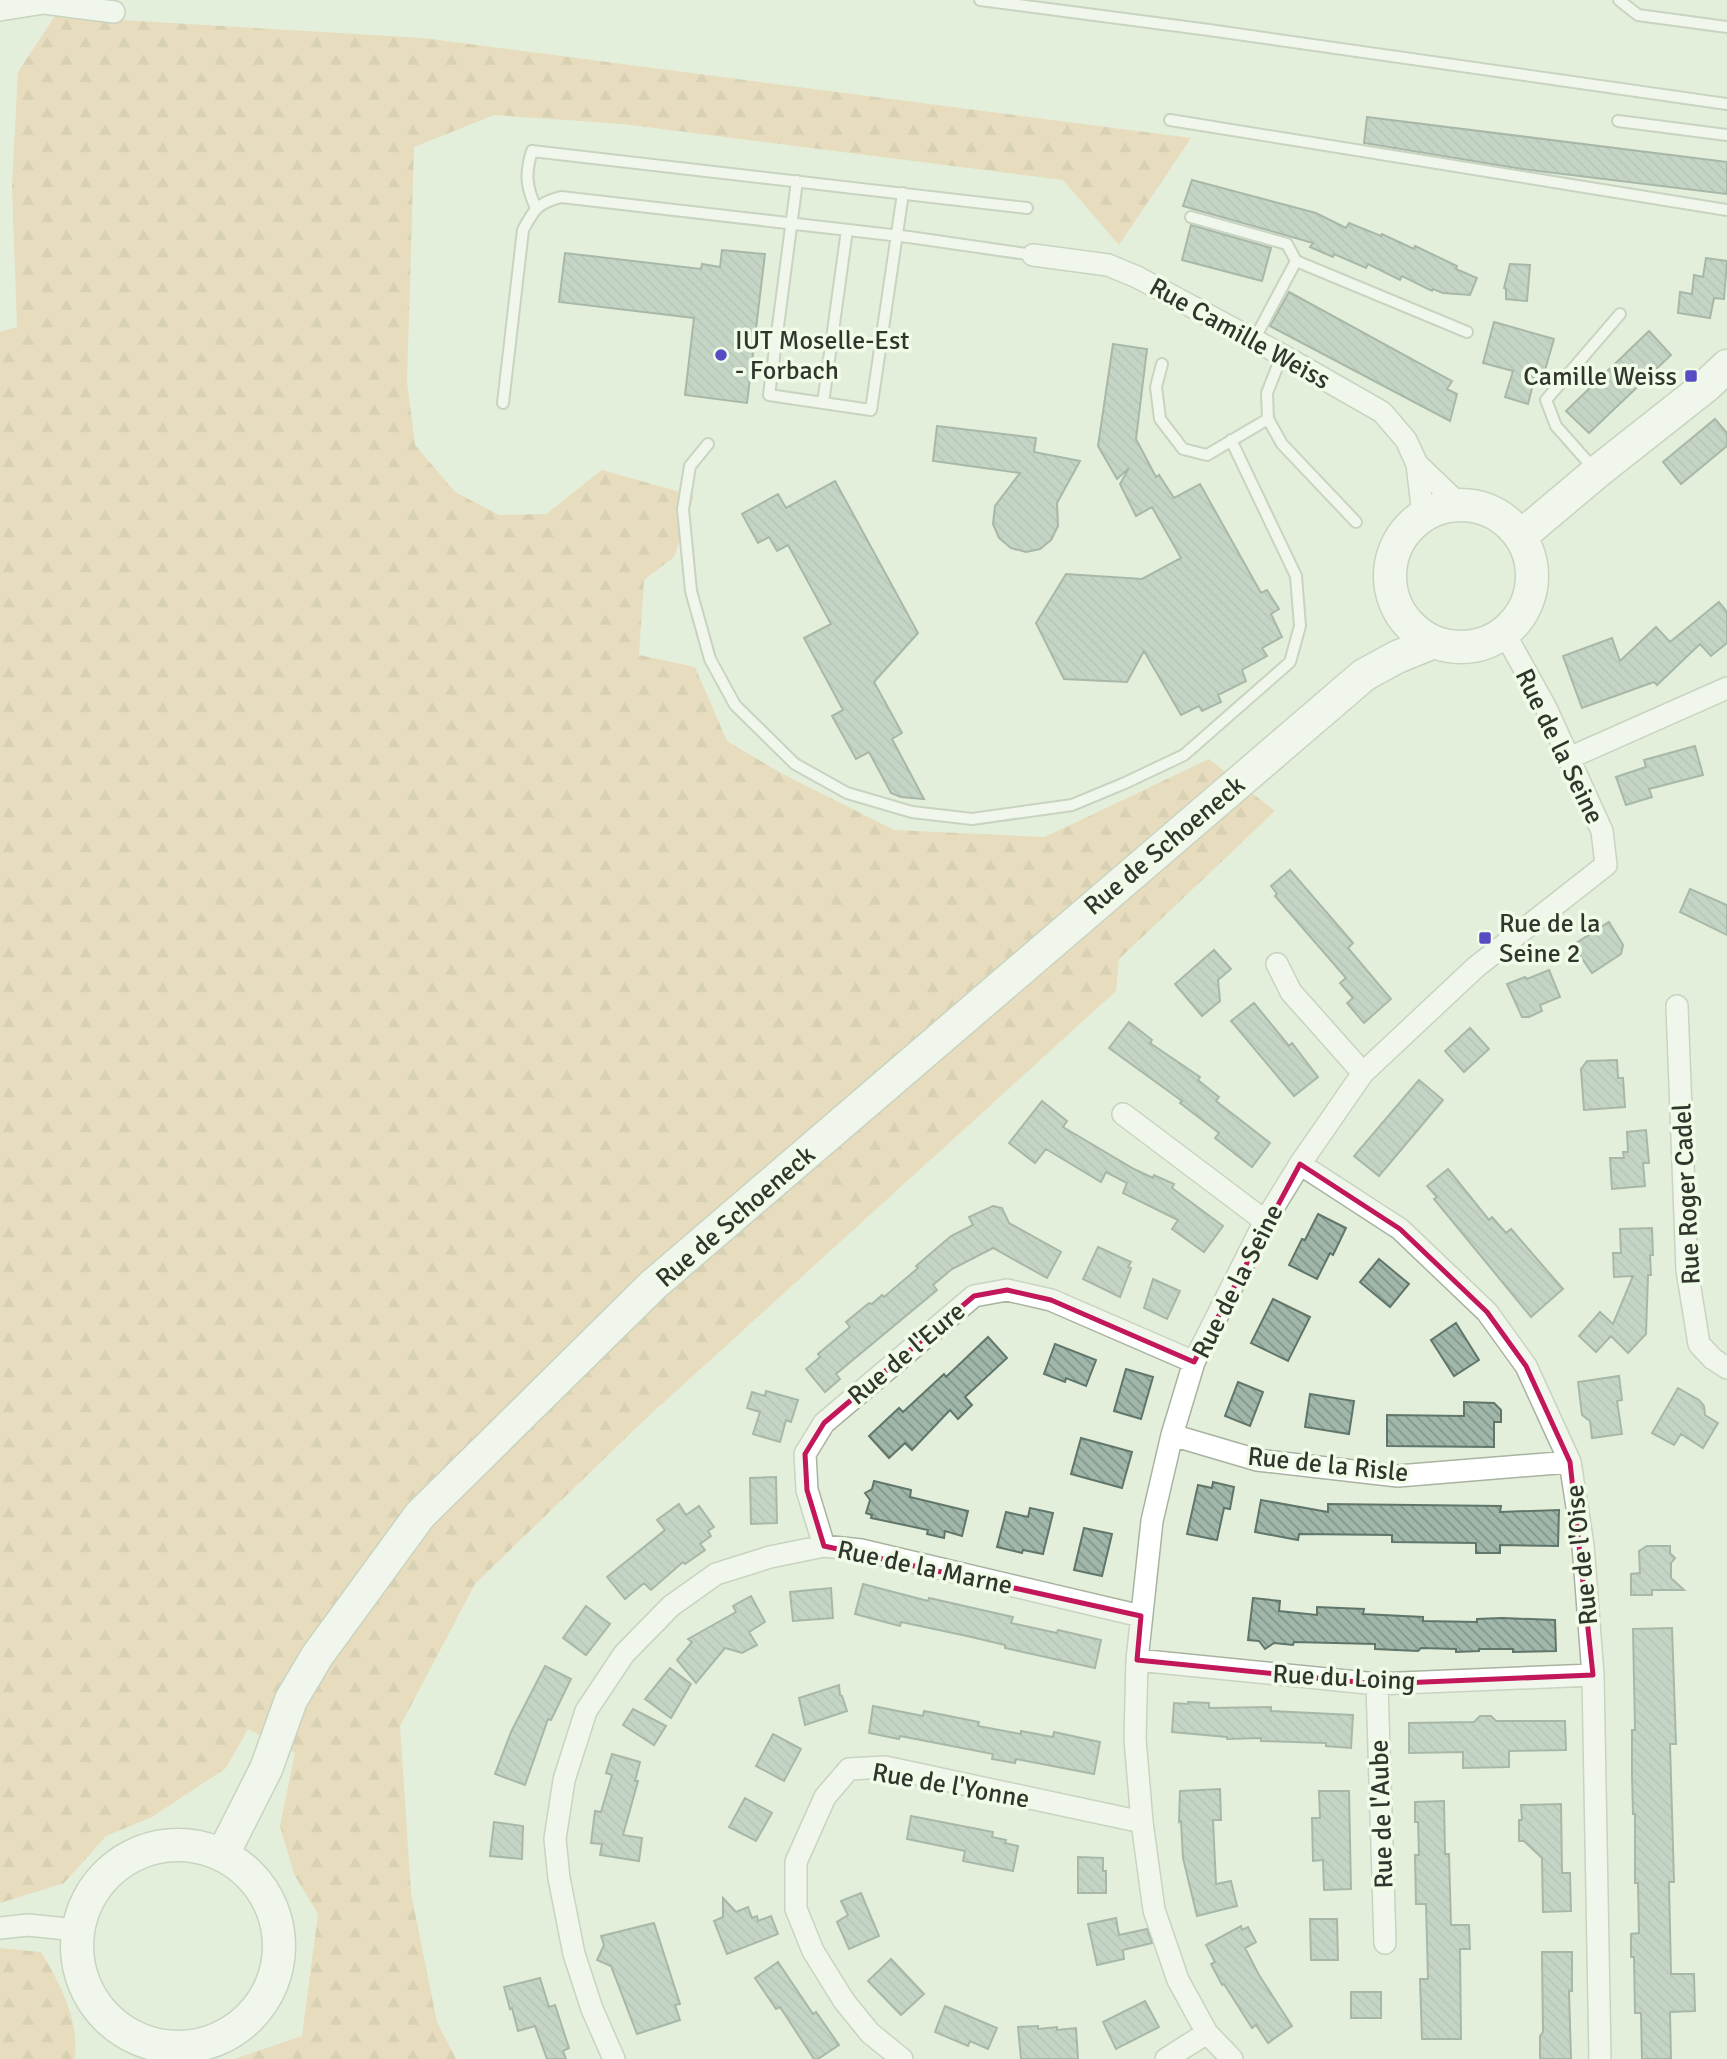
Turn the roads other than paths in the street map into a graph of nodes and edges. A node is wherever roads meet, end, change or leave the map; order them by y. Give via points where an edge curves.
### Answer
1 (980, 0) edge
2 (1619, 0) edge
3 (0, 10) edge
4 (114, 12) dead end
5 (1727, 27) edge
6 (1727, 104) edge
7 (1170, 120) dead end
8 (1618, 121) dead end
9 (1727, 135) edge
10 (797, 181) junction
11 (903, 194) junction
12 (536, 208) junction
13 (1027, 208) dead end
14 (1727, 210) edge
15 (1191, 217) dead end
16 (791, 223) junction
17 (847, 230) junction
18 (897, 236) junction
19 (1033, 255) joint
20 (1296, 261) junction
21 (1620, 314) dead end
22 (1467, 332) dead end
23 (1254, 340) junction
24 (1282, 355) junction
25 (1162, 363) dead end
26 (1727, 366) edge
27 (503, 403) dead end
28 (823, 403) junction
29 (1268, 419) junction
30 (1231, 440) junction
31 (708, 444) dead end
32 (1417, 464) junction
33 (1597, 472) junction
34 (1461, 506) junction
35 (1423, 515) junction
36 (1356, 522) dead end
37 (1521, 536) junction
38 (1394, 606) junction
39 (1505, 634) junction
40 (1434, 642) junction
41 (1364, 675) junction
42 (1727, 688) edge
43 (1569, 758) junction
44 (1277, 964) dead end
45 (1677, 1006) dead end
46 (1363, 1073) junction
47 (1123, 1114) dead end
48 (1300, 1164) junction
49 (1265, 1221) junction
50 (1194, 1362) junction
51 (1727, 1368) edge
52 (1172, 1435) junction
53 (1570, 1462) junction
54 (824, 1546) junction
55 (1141, 1616) junction
56 (1137, 1660) junction
57 (1593, 1675) junction
58 (1377, 1684) junction
59 (1142, 1822) junction
60 (223, 1854) junction
61 (0, 1928) edge
62 (77, 1930) junction
63 (1385, 1943) dead end
64 (1208, 2033) junction
65 (129, 2049) edge
66 (1177, 2056) edge
67 (614, 2059) edge
68 (902, 2059) edge
69 (1232, 2059) edge
70 (1600, 2059) edge

1 - 6 lane
2 - 5 lane via 1638,15
3 - 4 street via 44,3
7 - 14 lane
8 - 9 lane
10 - 11 lane
10 - 12 lane via 532,150 527,190
10 - 16 lane
11 - 13 lane
11 - 18 lane
12 - 16 lane via 543,201 561,197
12 - 27 lane via 523,230
15 - 20 lane via 1287,244
16 - 17 lane
16 - 28 lane via 769,396
17 - 18 lane
17 - 28 lane
18 - 19 lane
18 - 28 lane via 871,410
19 - 23 street, Rue Camille Weiss via 1108,265
20 - 22 lane
20 - 23 lane
21 - 33 lane via 1546,400 1556,426
23 - 24 street, Rue Camille Weiss
24 - 29 lane via 1267,393
24 - 32 street, Rue Camille Weiss via 1382,412 1406,440
25 - 30 lane via 1156,387 1160,419 1184,449 1207,455
26 - 33 main road
29 - 30 lane
29 - 36 lane via 1282,444
30 - 31 lane via 1296,576 1300,626 1290,662 1184,755 1072,805 972,819 912,812 847,793 795,765 735,705 710,659 691,591 682,509 690,466
32 - 34 street, Rue Camille Weiss
32 - 35 street, Rue Camille Weiss
33 - 37 main road
34 - 35 main road
34 - 37 main road via 1490,511
35 - 38 main road via 1405,531 1390,560
37 - 39 main road via 1530,550 1533,571 1527,606
38 - 40 main road via 1411,629
38 - 41 main road, Rue de Schoeneck via 1386,637
39 - 40 main road via 1477,647 1443,647
39 - 43 street, Rue de la Seine
40 - 41 main road, Rue de Schoeneck
41 - 60 main road, Rue de Schoeneck via 653,1285 420,1515 317,1656 291,1700 266,1769
42 - 43 street
43 - 46 street, Rue de la Seine via 1602,831 1606,865 1476,967
44 - 46 street via 1291,992
45 - 51 street, Rue Roger Cadel via 1687,1270 1699,1345
46 - 48 street, Rue de la Seine
47 - 49 street
48 - 49 street, Rue de la Seine
48 - 53 street, Rue de l'Oise via 1400,1228 1487,1312 1526,1366
49 - 50 street, Rue de la Seine
50 - 52 street, Rue de la Seine
50 - 54 street, Rue de l'Eure via 1051,1300 1007,1290 974,1296 824,1423 805,1454 807,1490
52 - 53 street, Rue de la Risle via 1256,1460 1398,1476
52 - 55 street, Rue de la Seine via 1152,1521
53 - 57 street, Rue de l'Oise via 1583,1545
54 - 55 street, Rue de la Marne via 861,1550
54 - 67 street, Rue de la Marne via 716,1574 671,1606 624,1654 586,1711 564,1780 556,1852 574,1954
55 - 56 street, Rue de la Seine
56 - 58 street, Rue du Loing
56 - 59 street, Rue de la Seine via 1135,1740
57 - 58 street, Rue du Loing
57 - 70 street, Rue de l'Oise
58 - 63 street, Rue de l'Aube
59 - 64 street, Rue de la Seine via 1154,1910 1178,1980
59 - 68 street, Rue de l'Yonne via 885,1767 849,1769 825,1797 796,1862 796,1909 813,1951 844,2001 870,2033
60 - 62 main road via 180,1844 136,1853 100,1880
60 - 65 main road via 248,1872 267,1897 278,1926 279,1956 273,1983 261,2006 218,2040 190,2047
61 - 62 street via 28,1925
62 - 65 main road via 78,1966 85,1989
64 - 66 street
64 - 69 street, Rue de la Seine

